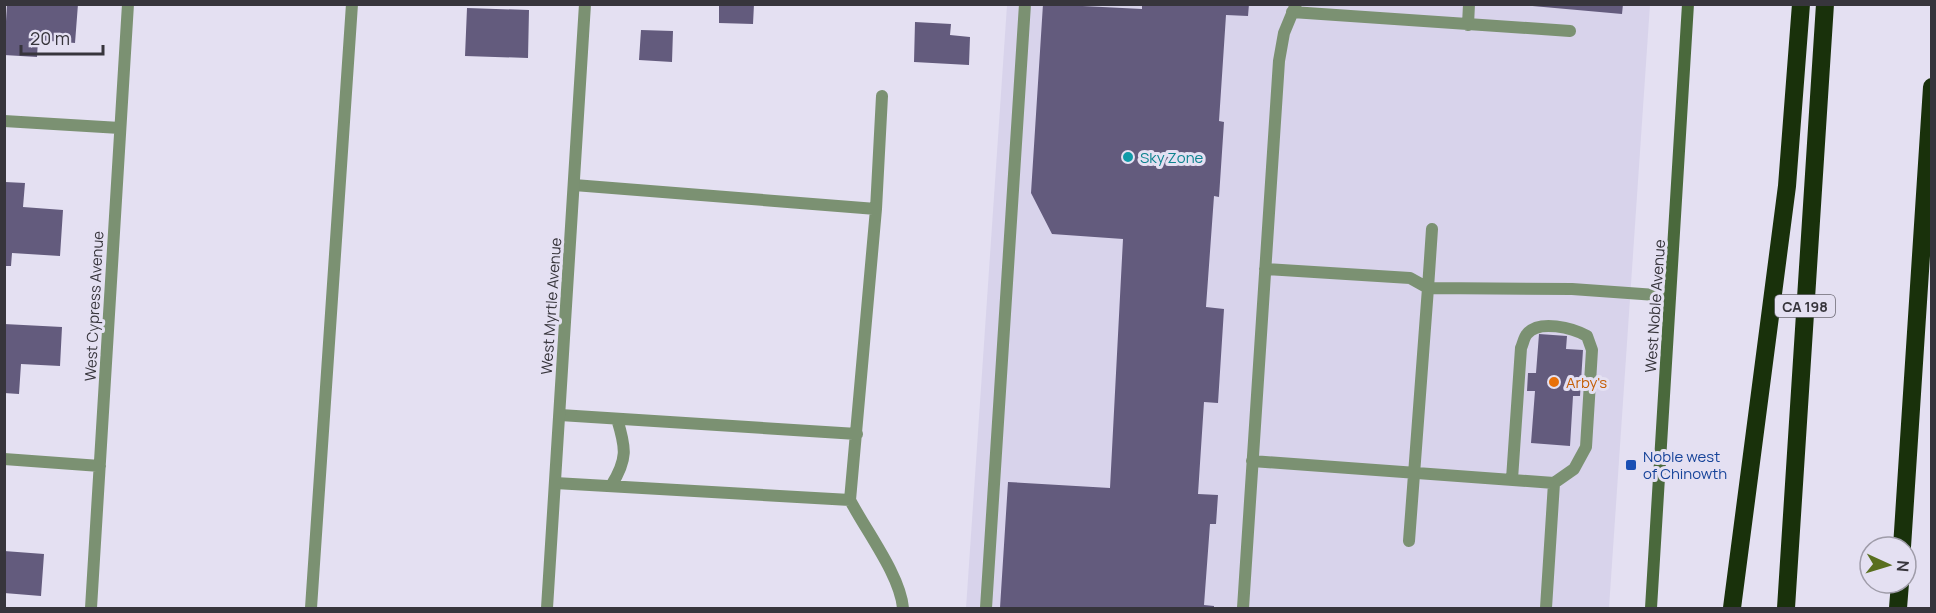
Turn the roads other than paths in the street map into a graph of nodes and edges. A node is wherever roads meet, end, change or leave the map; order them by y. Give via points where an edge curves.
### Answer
1 (128, 4) edge
2 (352, 4) edge
3 (585, 4) edge
4 (1025, 4) edge
5 (1469, 4) edge
6 (1688, 4) edge
7 (1801, 4) edge
8 (1825, 4) edge
9 (1294, 8) edge
10 (1468, 25) junction
11 (1570, 32) dead end
12 (1932, 87) edge
13 (882, 96) dead end
14 (4, 121) edge
15 (120, 128) junction
16 (574, 185) junction
17 (876, 209) junction
18 (1432, 229) dead end
19 (1265, 269) junction
20 (1428, 288) junction
21 (1670, 296) junction
22 (560, 415) junction
23 (617, 419) junction
24 (857, 435) junction
25 (4, 459) edge
26 (1252, 461) junction
27 (100, 466) junction
28 (1413, 472) junction
29 (1512, 479) junction
30 (555, 483) junction
31 (1554, 483) junction
32 (611, 486) junction
33 (850, 500) junction
34 (1903, 535) edge
35 (1409, 541) dead end
36 (91, 609) edge
37 (311, 609) edge
38 (548, 609) edge
39 (903, 609) edge
40 (986, 609) edge
41 (1243, 609) edge
42 (1546, 609) edge
43 (1651, 609) edge
44 (1732, 609) edge
45 (1786, 609) edge

1 - 15 street, West Cypress Avenue
2 - 37 street
3 - 16 street, West Myrtle Avenue
4 - 40 street
5 - 10 street
6 - 21 main road, West Noble Avenue
7 - 44 highway via 1787,186
8 - 45 highway, CA 198
9 - 10 street
9 - 19 street via 1279,61
10 - 11 street
12 - 34 highway
13 - 17 street
14 - 15 street
15 - 27 street, West Cypress Avenue
16 - 17 street
16 - 22 street, West Myrtle Avenue
17 - 24 street
18 - 20 street
19 - 20 street via 1410,278
19 - 26 street
20 - 21 street via 1572,289
20 - 28 street
21 - 43 main road, West Noble Avenue
22 - 23 street
22 - 30 street, West Myrtle Avenue
23 - 24 street
23 - 32 street via 625,444 624,460
24 - 33 street
25 - 27 street
26 - 28 street
26 - 41 street
27 - 36 street, West Cypress Avenue
28 - 29 street
28 - 35 street
29 - 31 street
29 - 31 street via 1521,348 1526,334 1537,327 1573,329 1587,336 1592,350 1586,447 1574,469
30 - 32 street
30 - 38 street, West Myrtle Avenue
31 - 42 street
32 - 33 street
33 - 39 street via 890,568

